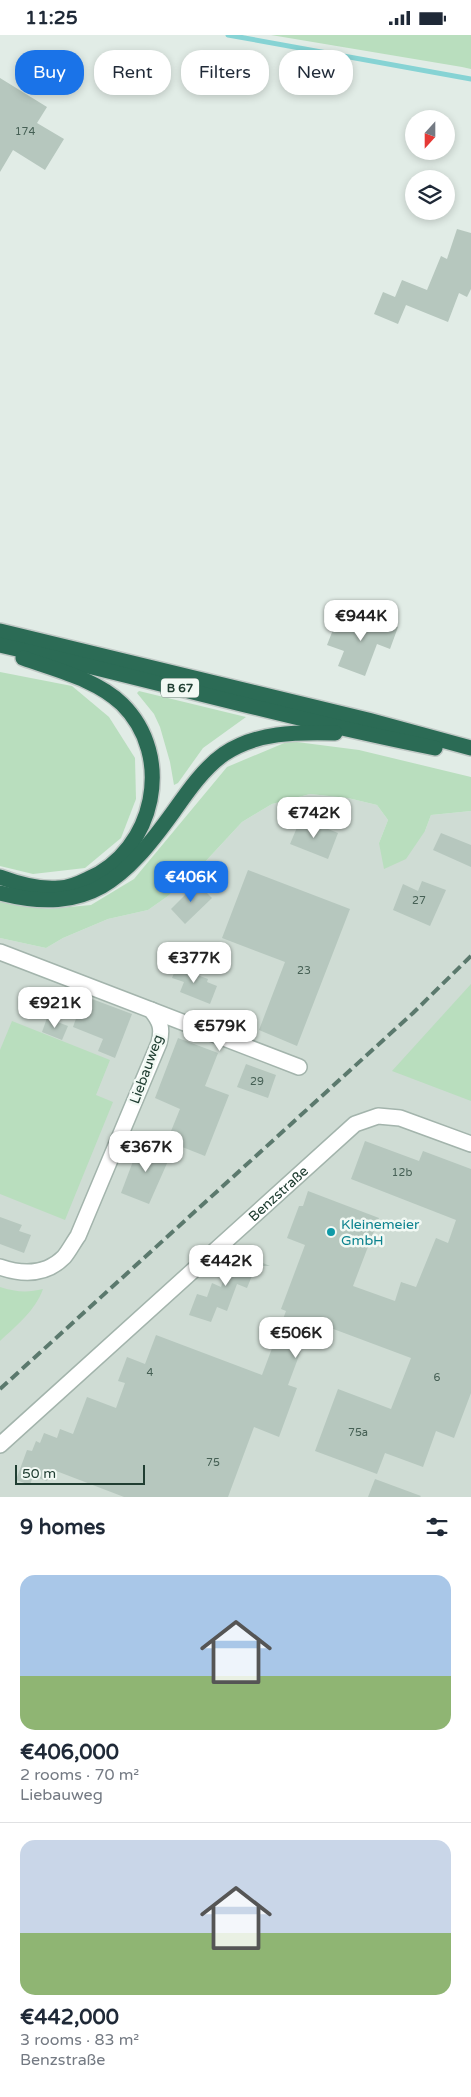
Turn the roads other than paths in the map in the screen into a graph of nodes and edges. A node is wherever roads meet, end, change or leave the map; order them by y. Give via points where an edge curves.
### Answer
1 (0, 631) edge
2 (0, 645) edge
3 (0, 650) edge
4 (360, 733) junction
5 (471, 748) edge
6 (471, 755) edge
7 (0, 877) edge
8 (0, 893) edge
9 (0, 952) edge
10 (151, 1010) junction
11 (299, 1067) dead end
12 (471, 1144) edge
13 (0, 1267) edge
14 (0, 1445) edge

1 - 5 highway, B 67
2 - 4 highway, B 67
3 - 7 highway via 104,690 122,705 139,727 153,773 152,799 134,841 119,859 98,875 60,888 18,884
4 - 6 highway, B 67
4 - 8 highway via 290,732 242,745 224,754 208,768 142,854 109,883 78,897 61,899 38,900
9 - 10 street
10 - 11 street
10 - 13 street, Liebauweg via 162,1031 159,1043 78,1236 64,1256 49,1268 16,1273
12 - 14 street, Benzstraße via 400,1118 378,1116 355,1124

